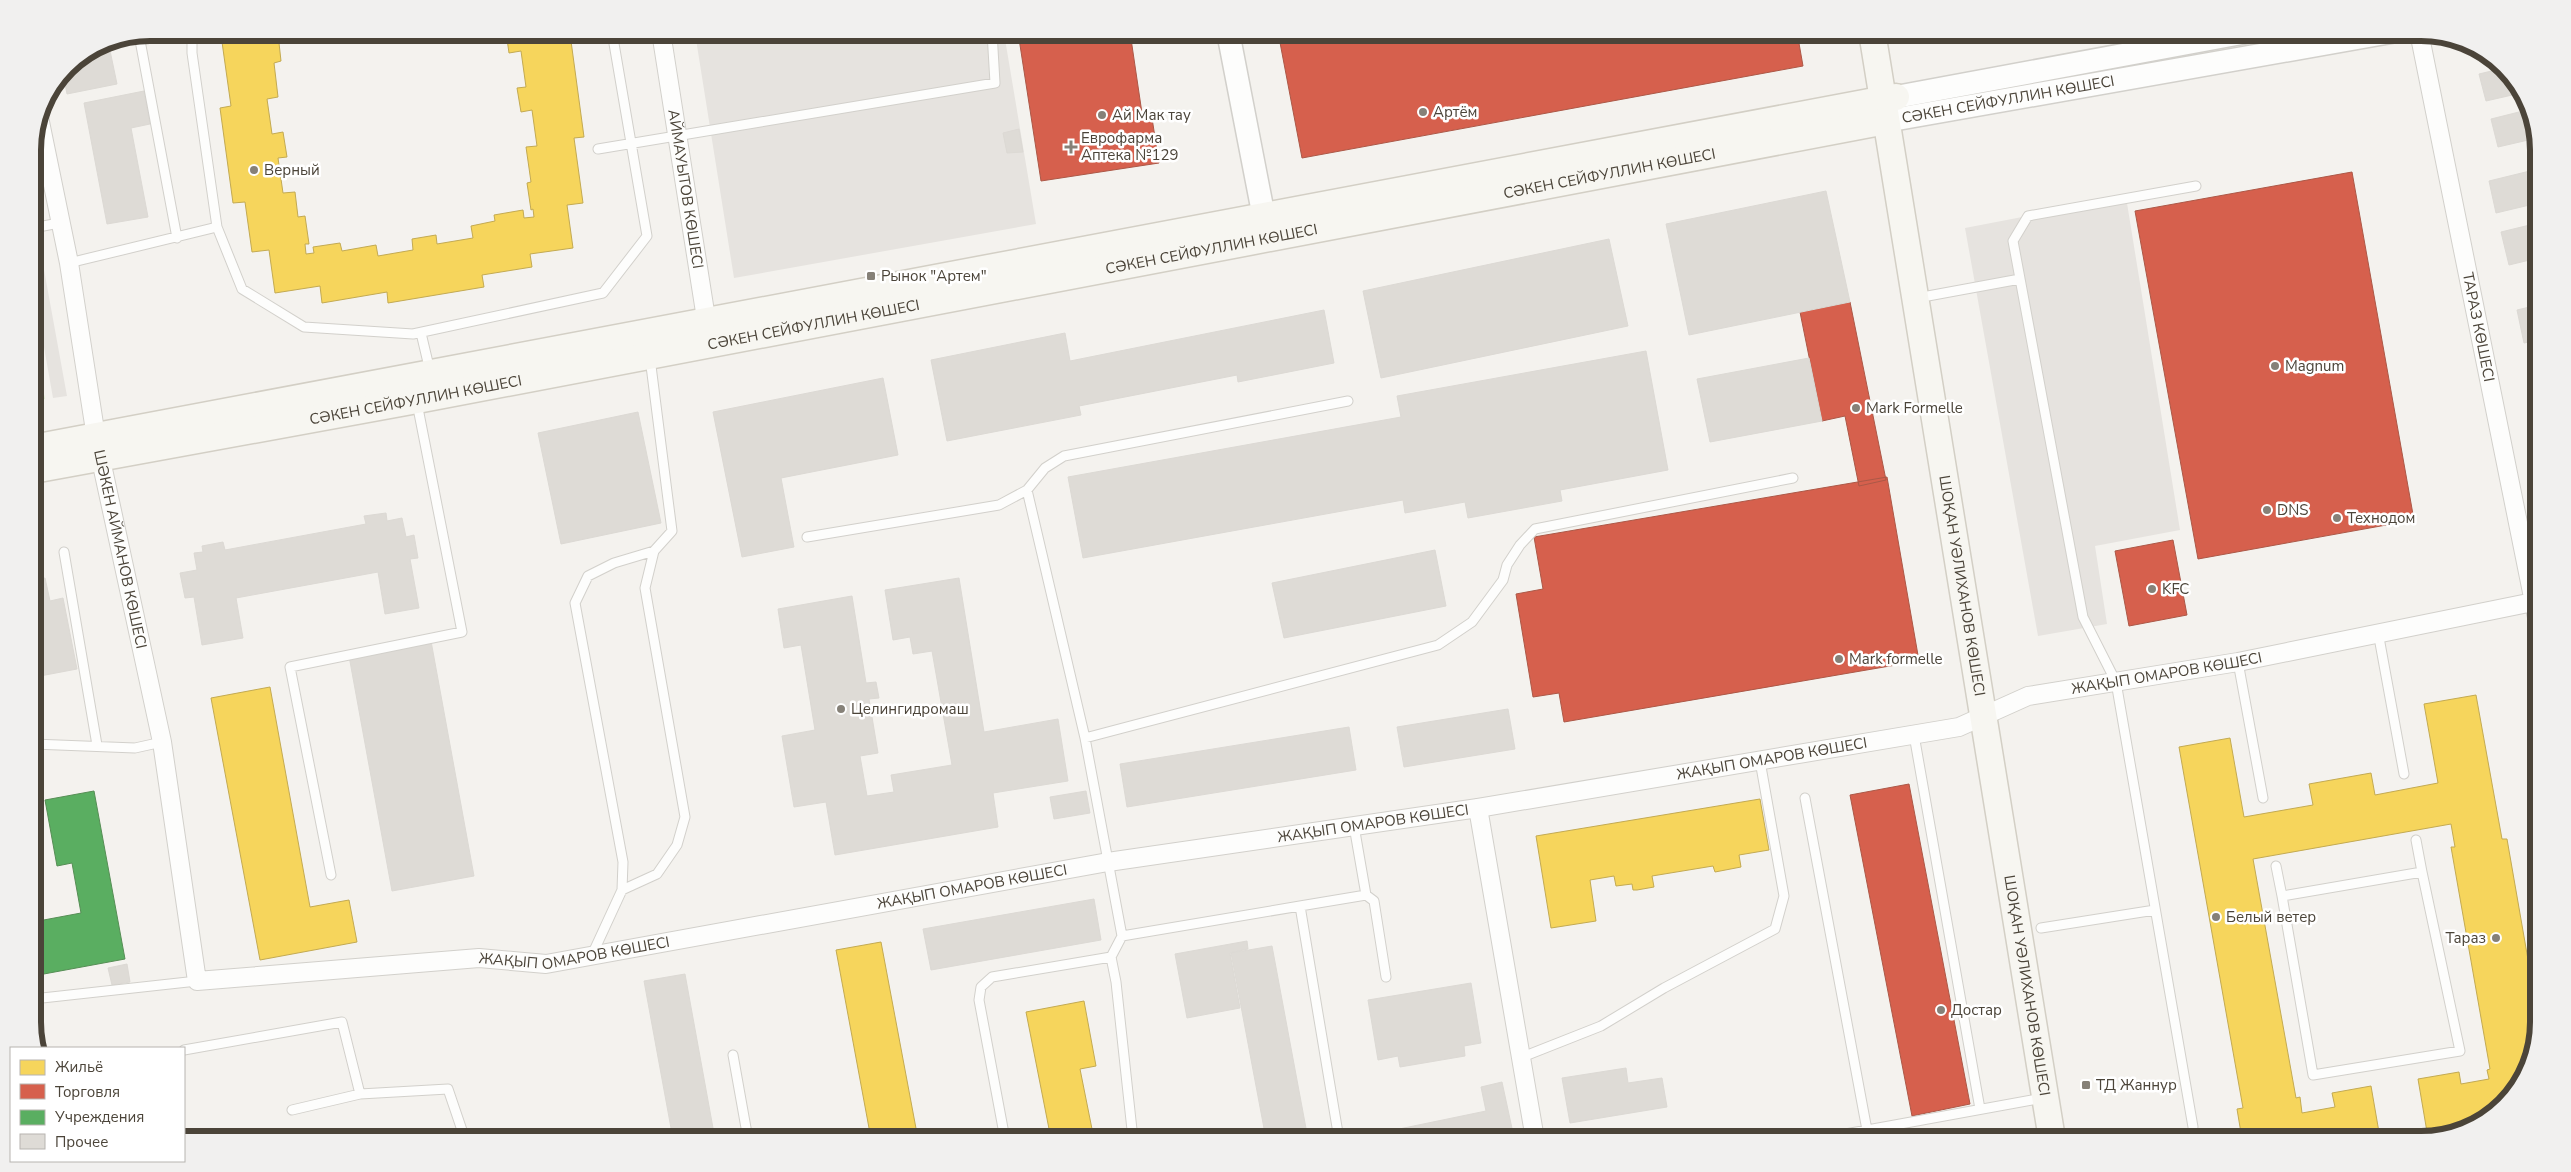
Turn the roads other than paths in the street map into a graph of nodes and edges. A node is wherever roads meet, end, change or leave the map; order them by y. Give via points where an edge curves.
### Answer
1 (140, 41) edge
2 (192, 41) edge
3 (614, 41) edge
4 (662, 41) edge
5 (993, 41) edge
6 (1230, 41) edge
7 (1874, 41) edge
8 (2203, 41) edge
9 (2329, 41) edge
10 (2421, 41) edge
11 (1888, 105) junction
12 (677, 136) junction
13 (631, 144) junction
14 (598, 149) dead end
15 (41, 172) edge
16 (2196, 186) dead end
17 (59, 223) junction
18 (41, 226) edge
19 (217, 227) junction
20 (1266, 227) junction
21 (177, 238) junction
22 (69, 263) junction
23 (2020, 279) junction
24 (1915, 299) junction
25 (421, 333) junction
26 (708, 333) junction
27 (650, 355) junction
28 (430, 388) junction
29 (1348, 401) dead end
30 (99, 446) junction
31 (41, 448) edge
32 (41, 467) edge
33 (1793, 478) dead end
34 (1027, 490) junction
35 (807, 537) dead end
36 (654, 551) junction
37 (64, 552) dead end
38 (2530, 568) edge
39 (2530, 603) edge
40 (2378, 632) junction
41 (2238, 662) junction
42 (2116, 682) junction
43 (1984, 716) junction
44 (1914, 735) junction
45 (1085, 738) junction
46 (162, 742) junction
47 (41, 744) edge
48 (97, 745) junction
49 (1760, 761) junction
50 (2404, 774) dead end
51 (1805, 798) dead end
52 (2263, 798) dead end
53 (1478, 808) junction
54 (1354, 826) junction
55 (2416, 840) dead end
56 (1108, 862) junction
57 (2276, 866) dead end
58 (2422, 872) junction
59 (331, 875) dead end
60 (622, 890) junction
61 (1366, 895) junction
62 (2282, 896) junction
63 (1300, 906) junction
64 (2155, 910) junction
65 (2041, 928) dead end
66 (1122, 936) junction
67 (592, 955) junction
68 (1111, 957) junction
69 (1386, 977) dead end
70 (197, 981) junction
71 (41, 998) edge
72 (185, 1050) edge
73 (733, 1054) dead end
74 (1520, 1058) junction
75 (360, 1094) junction
76 (2045, 1098) junction
77 (1980, 1109) junction
78 (292, 1110) dead end
79 (2194, 1127) dead end
80 (1867, 1130) junction
81 (462, 1131) edge
82 (746, 1131) edge
83 (1004, 1131) edge
84 (1132, 1131) edge
85 (1338, 1131) edge
86 (1533, 1131) edge
87 (1861, 1131) edge
88 (2050, 1131) edge

1 - 21 lane
2 - 19 lane
3 - 13 lane
4 - 12 street, АЙМАУЫТОВ КӨШЕСІ
5 - 12 lane via 995,82
6 - 20 street
7 - 11 main road, ШОҚАН УӘЛИХАНОВ КӨШЕСІ
8 - 11 street, СӘКЕН СЕЙФУЛЛИН КӨШЕСІ
9 - 11 street, СӘКЕН СЕЙФУЛЛИН КӨШЕСІ
10 - 38 street, ТАРАЗ КӨШЕСІ
11 - 20 main road, СӘКЕН СЕЙФУЛЛИН КӨШЕСІ
11 - 24 main road, ШОҚАН УӘЛИХАНОВ КӨШЕСІ
12 - 13 lane
12 - 26 street, АЙМАУЫТОВ КӨШЕСІ
13 - 14 lane
13 - 25 lane via 647,236 603,293
15 - 17 street, ШӘКЕН АЙМАНОВ КӨШЕСІ
16 - 23 lane via 2028,216 2013,241
17 - 18 lane
17 - 22 street, ШӘКЕН АЙМАНОВ КӨШЕСІ
19 - 21 lane
19 - 25 lane via 242,289 304,327
20 - 26 main road, СӘКЕН СЕЙФУЛЛИН КӨШЕСІ
21 - 22 lane
22 - 30 street, ШӘКЕН АЙМАНОВ КӨШЕСІ
23 - 24 lane
23 - 42 lane via 2083,617
24 - 43 main road, ШОҚАН УӘЛИХАНОВ КӨШЕСІ
25 - 28 lane
26 - 27 main road, СӘКЕН СЕЙФУЛЛИН КӨШЕСІ
26 - 28 main road, СӘКЕН СЕЙФУЛЛИН КӨШЕСІ
27 - 28 main road, СӘКЕН СЕЙФУЛЛИН КӨШЕСІ
27 - 36 lane via 672,531
28 - 30 main road, СӘКЕН СЕЙФУЛЛИН КӨШЕСІ
28 - 59 lane via 462,632 290,667
29 - 34 lane via 1064,456 1045,468
30 - 31 main road, СӘКЕН СЕЙФУЛЛИН КӨШЕСІ
30 - 32 main road, СӘКЕН СЕЙФУЛЛИН КӨШЕСІ
30 - 46 street, ШӘКЕН АЙМАНОВ КӨШЕСІ
33 - 45 lane via 1536,528 1520,545 1503,580 1472,622 1438,645
34 - 35 lane via 999,505
34 - 45 lane
36 - 60 lane via 645,588 685,817 676,845 657,874
36 - 60 lane via 614,563 588,576 575,603 623,862
37 - 48 lane
39 - 40 street, ЖАҚЫП ОМАРОВ КӨШЕСІ
40 - 41 street, ЖАҚЫП ОМАРОВ КӨШЕСІ
40 - 50 lane
41 - 42 street, ЖАҚЫП ОМАРОВ КӨШЕСІ
41 - 52 lane
42 - 43 street, ЖАҚЫП ОМАРОВ КӨШЕСІ via 2028,696
42 - 64 lane
43 - 44 street, ЖАҚЫП ОМАРОВ КӨШЕСІ via 1959,727
43 - 76 main road, ШОҚАН УӘЛИХАНОВ КӨШЕСІ
44 - 49 street, ЖАҚЫП ОМАРОВ КӨШЕСІ
44 - 77 lane
45 - 56 lane
46 - 48 lane via 134,748
46 - 70 street, ШӘКЕН АЙМАНОВ КӨШЕСІ
47 - 48 lane
49 - 53 street, ЖАҚЫП ОМАРОВ КӨШЕСІ
49 - 74 lane via 1784,896 1775,928 1601,1026
51 - 80 lane
53 - 54 street, ЖАҚЫП ОМАРОВ КӨШЕСІ
53 - 74 street
54 - 56 street, ЖАҚЫП ОМАРОВ КӨШЕСІ
54 - 61 lane
55 - 58 lane
56 - 66 lane
56 - 67 street, ЖАҚЫП ОМАРОВ КӨШЕСІ
57 - 62 lane
58 - 62 lane
58 - 62 lane via 2460,1051 2313,1074
60 - 67 lane
61 - 63 lane
61 - 69 lane via 1374,901
63 - 66 lane
63 - 85 lane
64 - 65 lane
64 - 79 lane
66 - 68 lane
67 - 70 street, ЖАҚЫП ОМАРОВ КӨШЕСІ via 546,964 479,958
68 - 83 lane via 992,977 981,987 979,1000
68 - 84 lane
70 - 71 lane
72 - 75 lane via 342,1022
73 - 82 lane
74 - 86 street
75 - 78 lane
75 - 81 lane via 448,1089
76 - 77 lane
76 - 88 main road, ШОҚАН УӘЛИХАНОВ КӨШЕСІ
77 - 80 lane
80 - 87 lane

